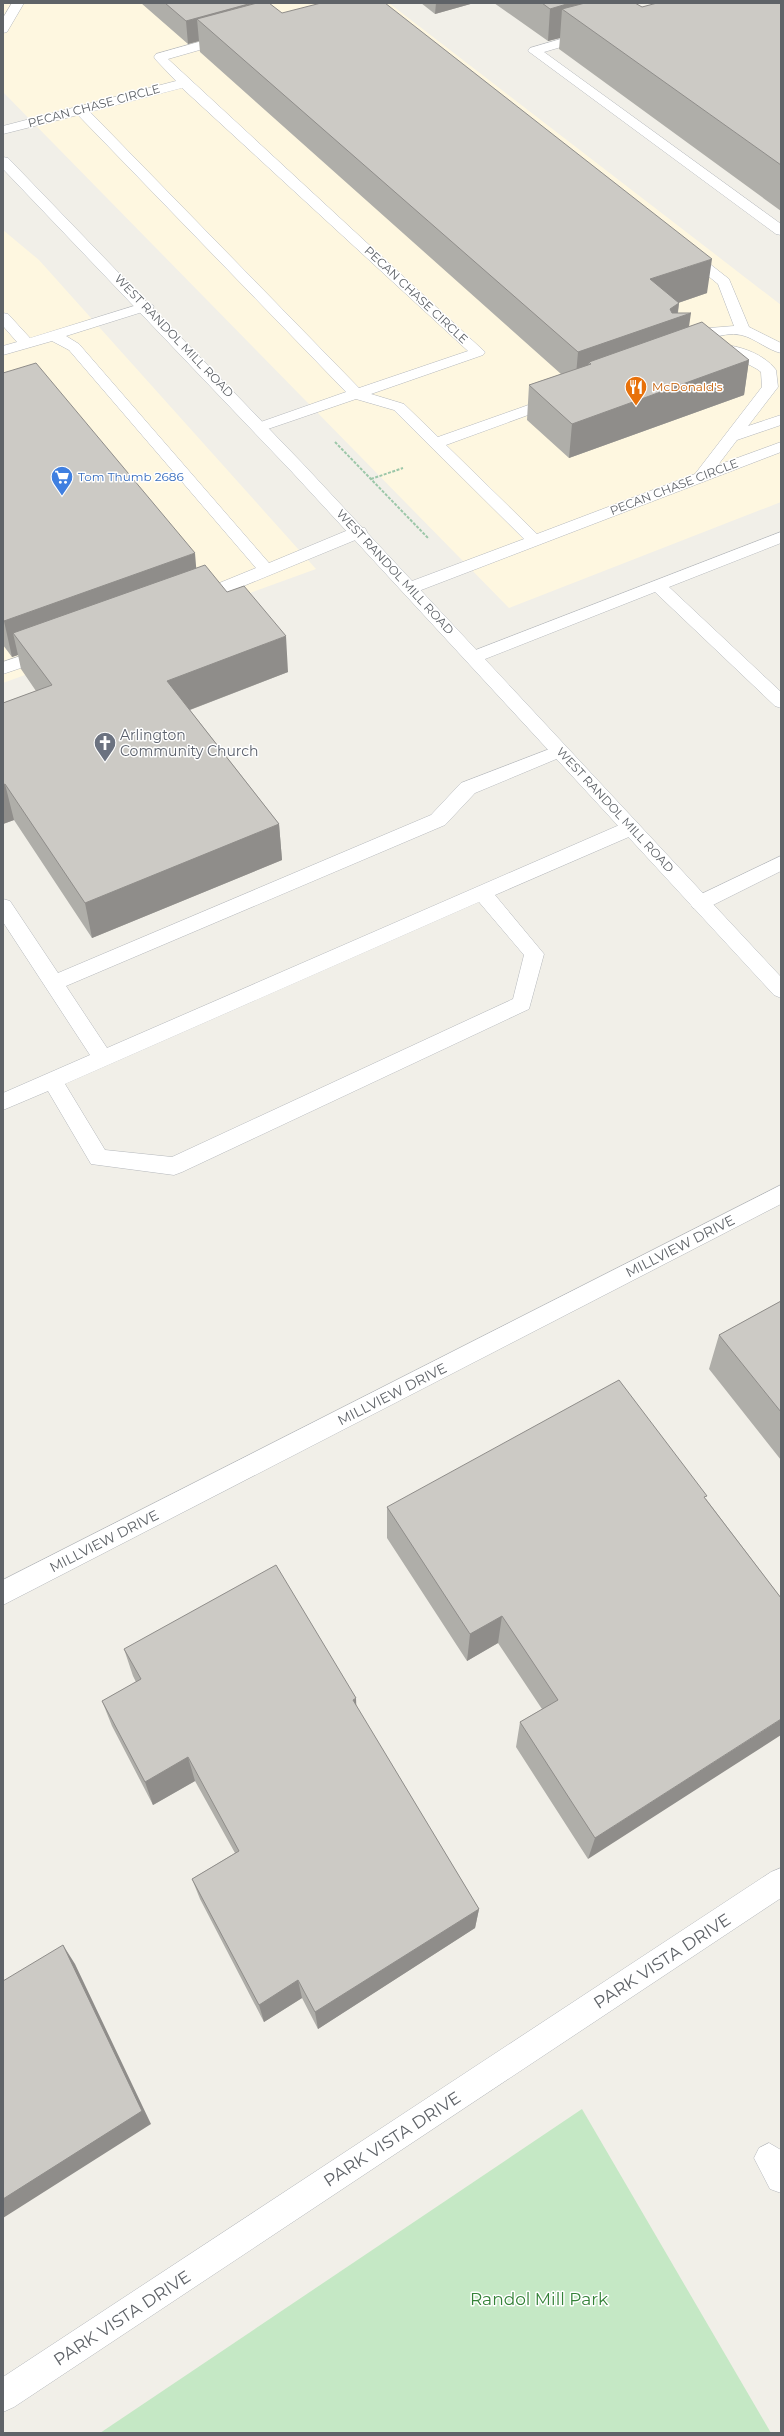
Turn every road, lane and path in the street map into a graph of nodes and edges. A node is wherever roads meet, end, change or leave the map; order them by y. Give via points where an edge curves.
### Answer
1 (18, 3) edge
2 (3, 29) edge
3 (602, 31) edge
4 (244, 34) edge
5 (185, 83) junction
6 (81, 110) junction
7 (3, 130) edge
8 (3, 161) edge
9 (781, 231) edge
10 (674, 242) edge
11 (147, 306) junction
12 (3, 317) edge
13 (743, 330) junction
14 (53, 335) junction
15 (27, 344) junction
16 (781, 349) edge
17 (3, 351) edge
18 (754, 358) junction
19 (781, 365) edge
20 (556, 386) edge
21 (356, 394) junction
22 (568, 396) edge
23 (305, 412) junction
24 (781, 420) edge
25 (260, 427) junction
26 (425, 431) junction
27 (732, 437) junction
28 (436, 443) junction
29 (781, 447) edge
30 (701, 477) junction
31 (359, 532) junction
32 (781, 536) edge
33 (534, 540) junction
34 (458, 569) junction
35 (266, 570) junction
36 (657, 585) junction
37 (410, 588) junction
38 (178, 606) edge
39 (61, 648) edge
40 (474, 657) junction
41 (3, 668) edge
42 (781, 702) edge
43 (560, 750) junction
44 (631, 828) junction
45 (781, 863) edge
46 (482, 893) junction
47 (700, 903) junction
48 (3, 906) edge
49 (54, 983) junction
50 (781, 990) edge
51 (103, 1058) junction
52 (52, 1080) junction
53 (3, 1102) edge
54 (781, 1194) edge
55 (3, 1593) edge
56 (781, 1882) edge
57 (3, 2396) edge

1 - 2 main road
3 - 9 main road via 534,51
4 - 5 main road, PECAN CHASE CIRCLE via 160,57
5 - 6 main road, PECAN CHASE CIRCLE
5 - 21 main road, PECAN CHASE CIRCLE via 478,352
6 - 7 main road, PECAN CHASE CIRCLE
6 - 21 main road
8 - 11 main road, WEST RANDOL MILL ROAD
10 - 13 main road via 724,282
11 - 14 main road
11 - 25 main road, WEST RANDOL MILL ROAD
12 - 15 main road
13 - 16 main road
13 - 18 main road via 709,332 675,350 723,348
14 - 15 main road
14 - 35 main road via 74,347
15 - 17 main road
18 - 19 main road via 774,360
18 - 27 main road via 768,370 770,387
20 - 26 main road
21 - 23 main road, PECAN CHASE CIRCLE
21 - 26 main road via 399,407
22 - 28 main road
23 - 25 main road, PECAN CHASE CIRCLE
23 - 34 path
24 - 27 main road
25 - 31 main road, WEST RANDOL MILL ROAD
26 - 28 main road
27 - 30 main road
28 - 33 main road
29 - 30 main road, PECAN CHASE CIRCLE
30 - 33 main road, PECAN CHASE CIRCLE
31 - 35 main road
31 - 37 main road, WEST RANDOL MILL ROAD
32 - 36 main road
33 - 34 main road, PECAN CHASE CIRCLE
34 - 37 main road, PECAN CHASE CIRCLE
35 - 38 main road
36 - 40 main road
36 - 42 main road
37 - 40 main road, WEST RANDOL MILL ROAD
39 - 41 main road
40 - 43 main road, WEST RANDOL MILL ROAD
43 - 44 main road, WEST RANDOL MILL ROAD
43 - 49 main road via 468,788 438,820
44 - 46 main road
44 - 47 main road, WEST RANDOL MILL ROAD
45 - 47 main road
46 - 51 main road
46 - 52 main road via 534,954 522,1004 174,1166 99,1158
47 - 50 main road, WEST RANDOL MILL ROAD
48 - 49 main road
49 - 51 main road
51 - 52 main road
52 - 53 main road
54 - 55 main road, MILLVIEW DRIVE
56 - 57 main road, PARK VISTA DRIVE

